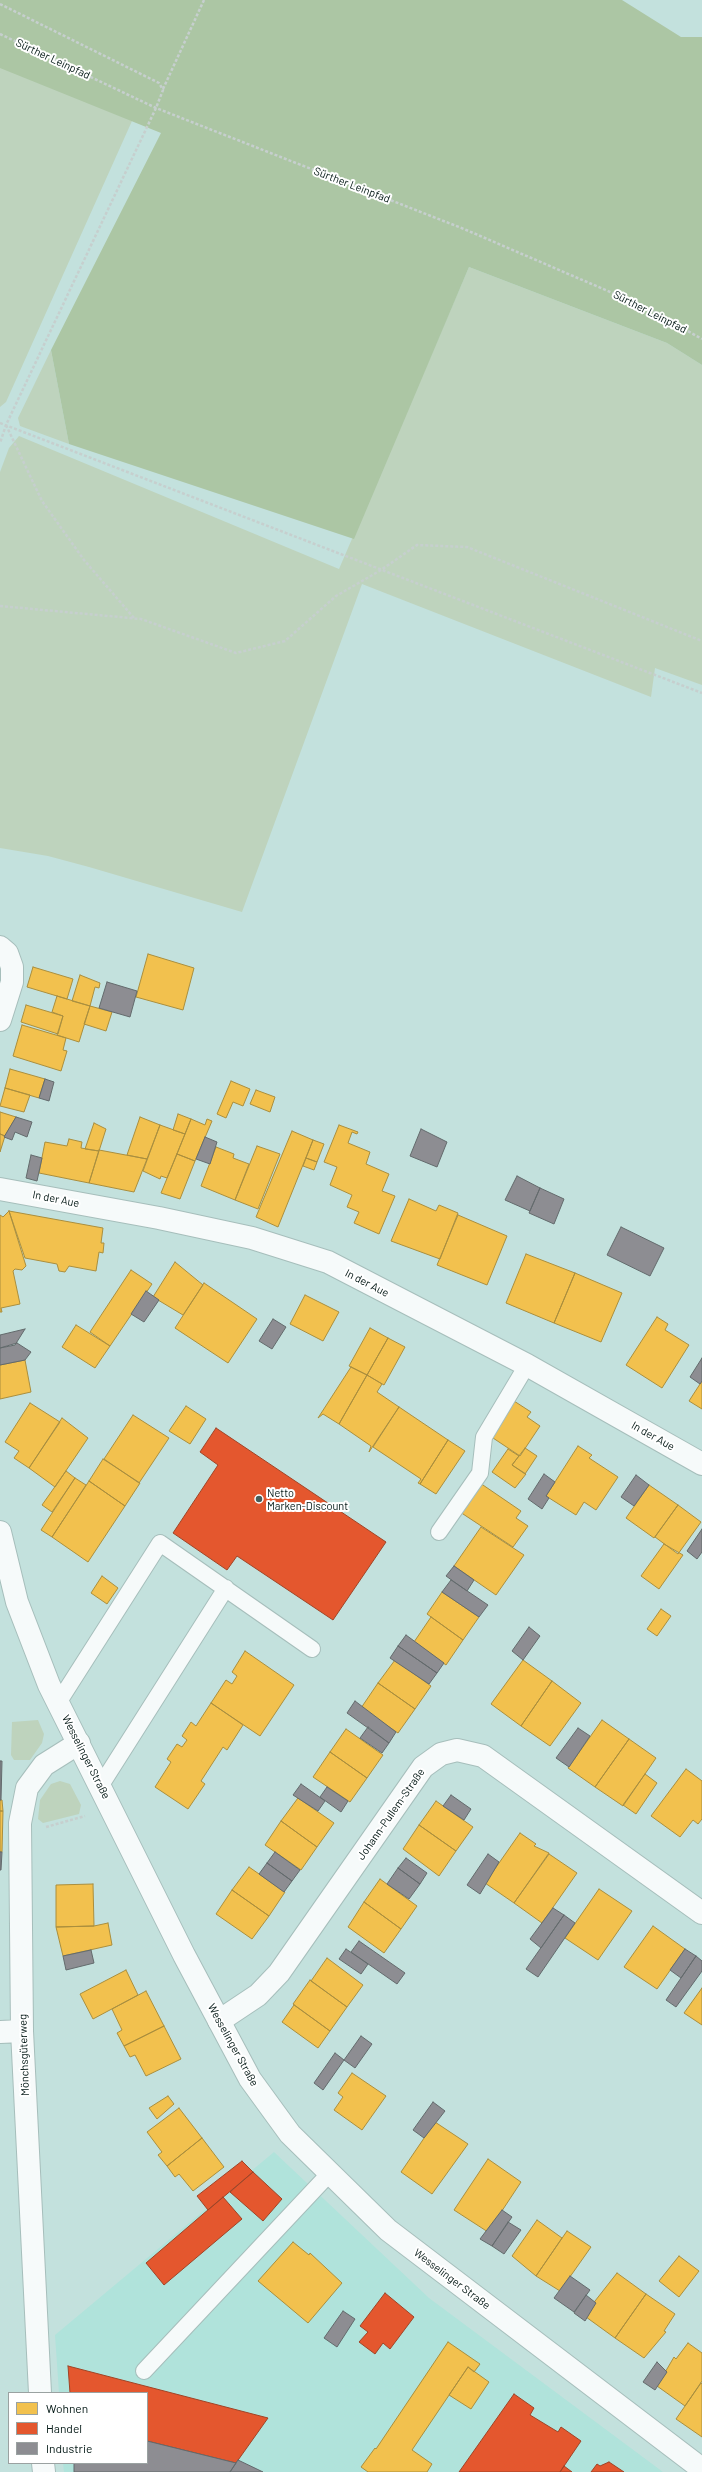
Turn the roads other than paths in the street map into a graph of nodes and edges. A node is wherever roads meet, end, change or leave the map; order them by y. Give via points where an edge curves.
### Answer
1 (4, 950) edge
2 (0, 1020) edge
3 (0, 1190) edge
4 (527, 1365) junction
5 (702, 1464) edge
6 (0, 1532) edge
7 (439, 1532) dead end
8 (226, 1588) junction
9 (312, 1649) dead end
10 (58, 1703) junction
11 (79, 1743) junction
12 (101, 1785) junction
13 (702, 1913) edge
14 (219, 2021) junction
15 (22, 2031) junction
16 (0, 2032) edge
17 (329, 2174) junction
18 (144, 2371) dead end
19 (40, 2392) edge
20 (702, 2469) edge

1 - 2 street via 12,967 12,982
3 - 4 street, In der Aue via 159,1218 252,1238 328,1262
4 - 5 street, In der Aue
4 - 7 lane via 484,1436 480,1473
6 - 10 street, Wesselinger Straße via 17,1602
8 - 9 lane
8 - 10 lane via 160,1543
8 - 12 lane
10 - 11 street, Wesselinger Straße
11 - 12 street, Wesselinger Straße
11 - 15 street, Mönchsgüterweg via 44,1765 27,1788 20,1823
12 - 14 street, Wesselinger Straße
13 - 14 street, Johann-Pullem-Straße via 483,1756 457,1750 441,1754 423,1768 279,1973 258,1995
14 - 17 street, Wesselinger Straße via 250,2079 290,2134
15 - 16 street
15 - 19 street, Mönchsgüterweg
17 - 18 lane
17 - 20 street, Wesselinger Straße via 388,2230

